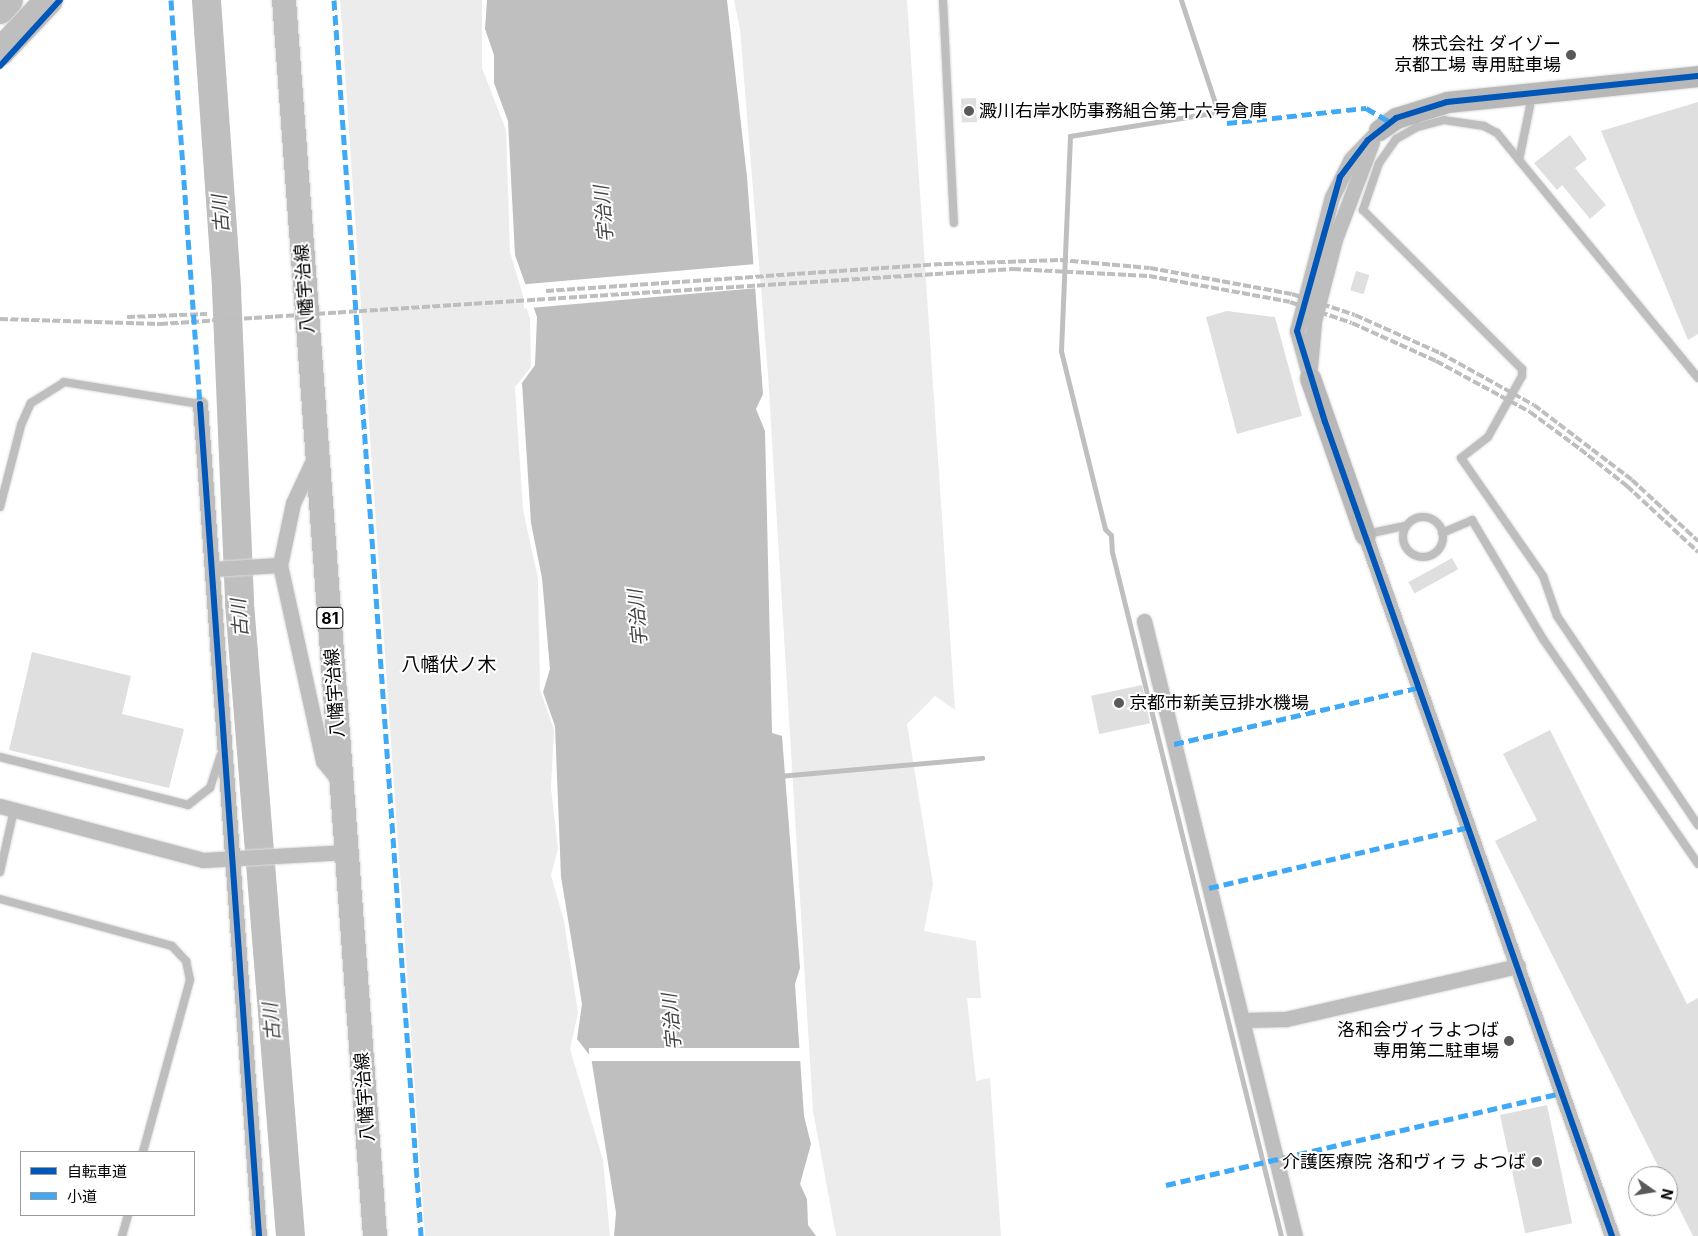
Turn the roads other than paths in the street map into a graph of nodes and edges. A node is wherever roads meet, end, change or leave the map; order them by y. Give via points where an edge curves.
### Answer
1 (9, 0) edge
2 (49, 0) edge
3 (284, 0) edge
4 (943, 0) edge
5 (0, 10) edge
6 (0, 52) edge
7 (1698, 76) edge
8 (1530, 106) dead end
9 (1379, 130) joint
10 (1519, 160) junction
11 (954, 223) dead end
12 (1310, 378) joint
13 (1698, 378) edge
14 (200, 404) joint
15 (318, 450) junction
16 (0, 507) edge
17 (1406, 526) junction
18 (1442, 533) junction
19 (1364, 534) junction
20 (280, 565) junction
21 (219, 568) junction
22 (1144, 621) dead end
23 (224, 746) junction
24 (0, 757) edge
25 (341, 783) junction
26 (7, 808) edge
27 (1698, 825) edge
28 (347, 852) junction
29 (232, 858) junction
30 (1698, 864) edge
31 (0, 872) edge
32 (0, 899) edge
33 (1518, 966) junction
34 (1243, 1020) junction
35 (143, 1151) edge
36 (128, 1216) edge
37 (122, 1236) edge
38 (259, 1236) edge
39 (375, 1236) edge
40 (1295, 1236) edge
41 (1612, 1236) edge

1 - 5 highway
2 - 6 highway
3 - 15 main road, 八幡宇治線 / 81
4 - 11 lane
7 - 9 street via 1447,102 1396,118
8 - 10 lane
9 - 12 street via 1351,159 1332,197 1297,331
10 - 13 lane
10 - 27 lane via 1497,133 1484,126 1444,120 1418,127 1396,139 1379,163 1363,210 1522,369 1522,376 1488,437 1461,458 1543,576 1557,616
12 - 19 street
14 - 16 lane via 64,382 31,403 21,425
14 - 21 street
15 - 20 street via 293,503
15 - 25 main road, 八幡宇治線 / 81
17 - 18 lane via 1415,518 1426,517 1437,522
17 - 18 lane via 1404,544 1419,556 1437,551
17 - 19 lane
18 - 30 lane via 1472,520 1543,639
19 - 33 street
20 - 21 street
20 - 25 street via 323,761
21 - 23 street
22 - 34 street
23 - 24 lane via 210,788 188,805
23 - 29 street
25 - 28 main road, 八幡宇治線 / 81
26 - 29 street via 203,860
26 - 31 lane
28 - 29 street
28 - 39 main road, 八幡宇治線 / 81
29 - 38 street
32 - 35 lane via 172,946 186,961 190,980
33 - 34 street via 1286,1019
33 - 41 street
34 - 40 street
36 - 37 lane

